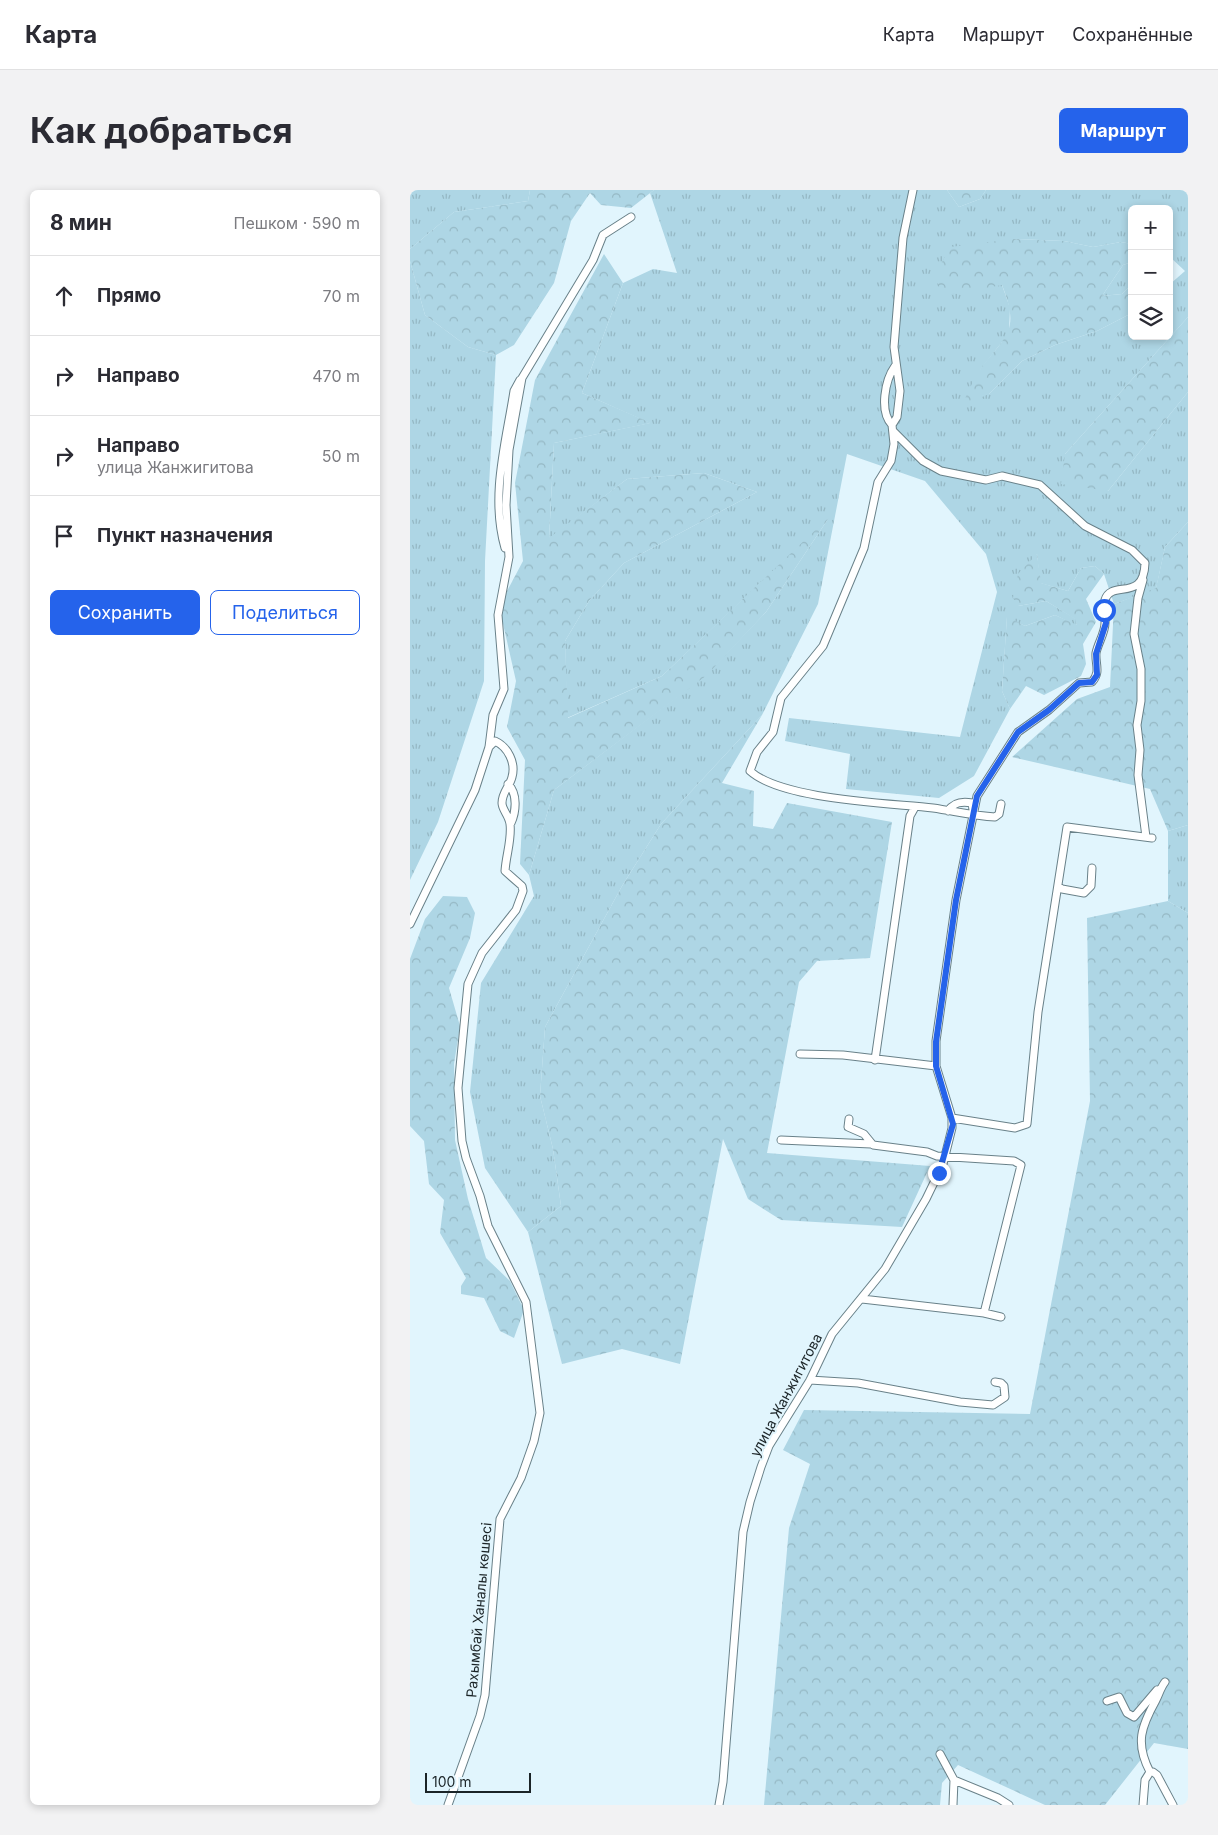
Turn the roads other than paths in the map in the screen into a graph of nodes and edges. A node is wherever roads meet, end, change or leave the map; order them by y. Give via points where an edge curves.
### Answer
1 (913, 190) edge
2 (631, 217) dead end
3 (895, 366) junction
4 (893, 428) junction
5 (1144, 577) junction
6 (488, 747) junction
7 (508, 784) junction
8 (1001, 804) dead end
9 (915, 807) junction
10 (948, 810) junction
11 (971, 813) junction
12 (510, 825) junction
13 (1092, 868) dead end
14 (1058, 886) junction
15 (410, 924) edge
16 (800, 1054) dead end
17 (875, 1060) junction
18 (936, 1066) junction
19 (952, 1118) junction
20 (849, 1119) dead end
21 (780, 1140) dead end
22 (871, 1144) junction
23 (945, 1155) junction
24 (862, 1299) junction
25 (984, 1313) junction
26 (1001, 1317) dead end
27 (810, 1380) junction
28 (995, 1382) dead end
29 (1107, 1701) dead end
30 (940, 1754) dead end
31 (1150, 1772) junction
32 (954, 1780) junction
33 (448, 1805) edge
34 (720, 1805) edge
35 (953, 1805) edge
36 (1009, 1805) edge
37 (1143, 1805) edge
38 (1173, 1805) edge

1 - 3 street via 903,238
2 - 6 street via 603,235 593,260 524,376 506,479 509,557 498,614 504,689 493,715
3 - 4 street via 900,391
3 - 4 street via 885,386 889,421
4 - 5 street via 923,461 941,471 986,480 1002,476 1040,485 1085,526 1132,550 1144,564
4 - 9 street via 891,461 878,482 868,534 854,572 823,646 781,698 773,732 757,752 750,771 767,783 798,790 850,801
5 - 11 street via 1138,584 1110,593 1106,599 1106,623 1096,654 1095,679 1079,683 1018,732 992,776 981,788
5 - 14 street via 1134,634 1141,669 1138,774 1149,838 1067,827
6 - 7 street via 495,741 502,744 511,757 512,777
6 - 15 street via 469,805
7 - 12 street via 516,802
7 - 12 street via 502,807 509,816
8 - 11 street via 999,814 994,817
9 - 10 street
9 - 17 street via 910,816
10 - 11 street
10 - 11 street via 964,802 972,803
11 - 18 street via 936,1042
12 - 33 street, Рахымбай Ханалы көшесі via 505,871 522,886 523,892 516,910 482,953 468,984 458,1088 462,1141 488,1226 526,1302 540,1413 521,1478 500,1519 485,1695
13 - 14 street via 1091,886 1084,893
14 - 19 street via 1036,1034 1027,1124 1016,1128
16 - 17 street
17 - 18 street
18 - 19 street
19 - 23 street, улица Жанжигитова
20 - 22 street via 848,1127 864,1134
21 - 22 street
22 - 23 street via 880,1148
23 - 24 street, улица Жанжигитова via 911,1225 885,1269
23 - 25 street via 1021,1165
24 - 25 street
24 - 27 street, улица Жанжигитова via 838,1325
25 - 26 street
27 - 28 street via 858,1383 993,1405 1005,1397 1001,1383
27 - 34 street, улица Жанжигитова via 769,1446 745,1519
29 - 31 street via 1119,1697 1126,1713 1134,1717 1164,1683 1142,1725 1142,1748
30 - 32 street
31 - 37 street via 1145,1780
31 - 38 street via 1157,1775
32 - 35 street
32 - 36 street

